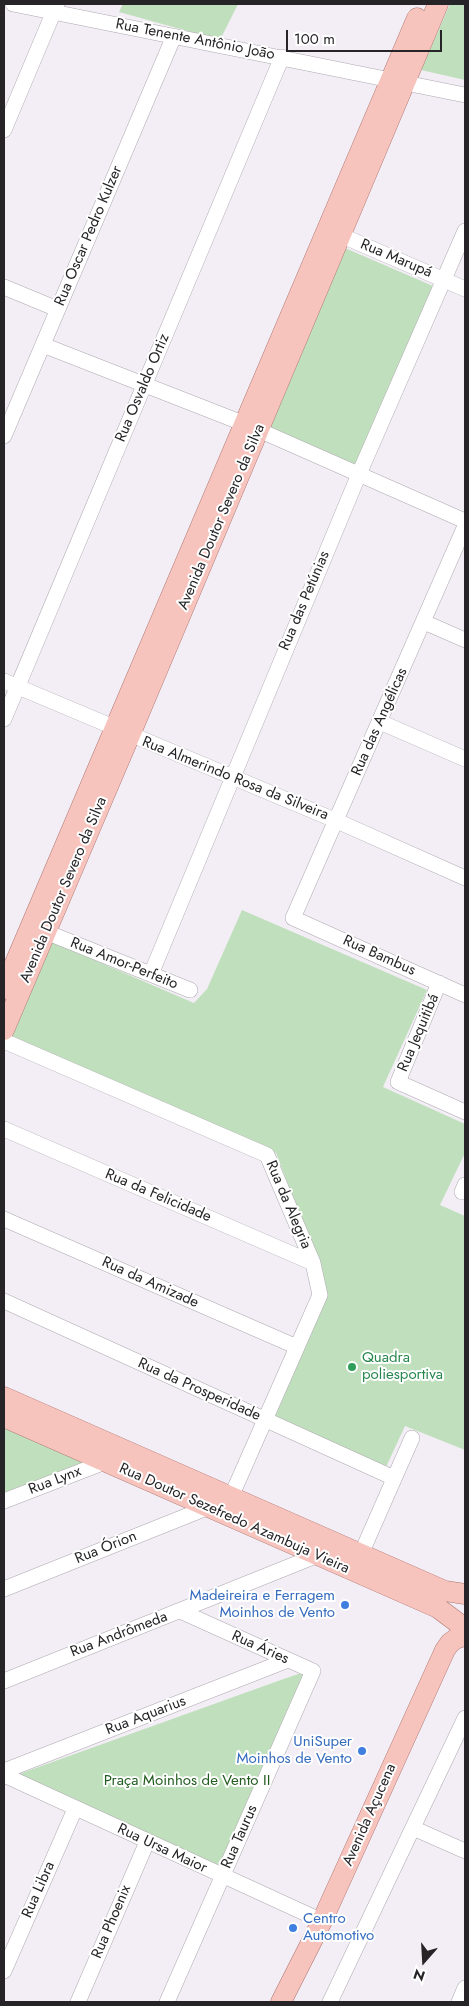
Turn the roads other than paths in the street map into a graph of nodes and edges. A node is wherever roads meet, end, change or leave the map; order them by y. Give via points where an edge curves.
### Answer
1 (13, 4) edge
2 (423, 4) edge
3 (438, 4) edge
4 (56, 8) edge
5 (174, 36) junction
6 (282, 57) junction
7 (398, 80) junction
8 (465, 95) edge
9 (4, 130) edge
10 (465, 231) edge
11 (334, 232) junction
12 (444, 280) junction
13 (4, 287) edge
14 (465, 289) edge
15 (57, 309) junction
16 (42, 345) junction
17 (144, 385) junction
18 (252, 427) junction
19 (4, 436) edge
20 (358, 474) junction
21 (465, 521) edge
22 (465, 526) edge
23 (424, 622) junction
24 (465, 640) edge
25 (11, 684) edge
26 (4, 719) edge
27 (380, 722) junction
28 (123, 732) junction
29 (465, 759) edge
30 (232, 777) junction
31 (337, 821) junction
32 (465, 878) edge
33 (293, 918) joint
34 (38, 929) junction
35 (151, 974) junction
36 (439, 983) junction
37 (4, 989) edge
38 (190, 990) dead end
39 (465, 995) edge
40 (4, 1030) edge
41 (4, 1041) edge
42 (465, 1112) edge
43 (4, 1129) edge
44 (4, 1219) edge
45 (313, 1263) junction
46 (4, 1301) edge
47 (297, 1347) junction
48 (4, 1397) edge
49 (4, 1417) edge
50 (265, 1419) junction
51 (412, 1438) dead end
52 (105, 1462) junction
53 (394, 1478) junction
54 (231, 1497) junction
55 (4, 1501) edge
56 (209, 1507) junction
57 (361, 1554) junction
58 (318, 1555) junction
59 (4, 1589) edge
60 (465, 1594) edge
61 (430, 1605) junction
62 (465, 1606) edge
63 (180, 1611) junction
64 (464, 1633) edge
65 (445, 1650) junction
66 (288, 1660) junction
67 (313, 1672) joint
68 (4, 1679) edge
69 (465, 1718) edge
70 (4, 1773) edge
71 (75, 1808) junction
72 (413, 1828) junction
73 (147, 1842) junction
74 (465, 1851) edge
75 (223, 1876) junction
76 (322, 1922) junction
77 (4, 1971) edge
78 (465, 1988) edge
79 (78, 2002) edge
80 (167, 2002) edge
81 (281, 2002) edge
82 (330, 2002) edge
83 (459, 2002) edge

1 - 4 street, Rua Tenente Antônio João
2 - 7 main road, Avenida Doutor Severo da Silva
3 - 7 main road, Avenida Doutor Severo da Silva
4 - 5 street, Rua Tenente Antônio João
4 - 9 street
5 - 6 street, Rua Tenente Antônio João
5 - 15 street, Rua Oscar Pedro Kulzer
6 - 7 street, Rua Tenente Antônio João
6 - 17 street, Rua Osvaldo Ortiz
7 - 8 street, Rua Tenente Antônio João
7 - 11 main road, Avenida Doutor Severo da Silva
10 - 12 street, Rua das Petúnias
11 - 12 street, Rua Marupá
11 - 18 main road, Avenida Doutor Severo da Silva
12 - 14 street, Rua Marupá
12 - 20 street, Rua das Petúnias
13 - 15 street
15 - 16 street, Rua Oscar Pedro Kulzer
16 - 17 street
16 - 19 street, Rua Oscar Pedro Kulzer
17 - 18 street
17 - 25 street, Rua Osvaldo Ortiz
18 - 20 street
18 - 28 main road, Avenida Doutor Severo da Silva
20 - 21 street
20 - 30 street, Rua das Petúnias
22 - 23 street, Rua das Angélicas
23 - 24 street
23 - 27 street, Rua das Angélicas
25 - 26 street, Rua Osvaldo Ortiz
25 - 28 street, Rua Almerindo Rosa da Silveira
27 - 29 street
27 - 31 street, Rua das Angélicas
28 - 30 street, Rua Almerindo Rosa da Silveira
28 - 34 main road, Avenida Doutor Severo da Silva
30 - 31 street, Rua Almerindo Rosa da Silveira
30 - 35 street, Rua das Petúnias
31 - 32 street, Rua Almerindo Rosa da Silveira
31 - 33 street, Rua das Angélicas
33 - 36 street, Rua Bambus
34 - 35 street, Rua Amor-Perfeito
34 - 37 main road, Avenida Doutor Severo da Silva
34 - 40 main road, Avenida Doutor Severo da Silva
35 - 38 street, Rua Amor-Perfeito
36 - 39 street, Rua Bambus
36 - 42 street, Rua Jequitibá via 398,1082
41 - 45 street, Rua da Alegria via 267,1155
43 - 45 street, Rua da Felicidade
44 - 47 street, Rua da Amizade
45 - 47 street, Rua da Alegria via 320,1295
46 - 50 street, Rua da Prosperidade
47 - 50 street, Rua da Alegria
48 - 54 main road, Rua Doutor Sezefredo Azambuja Vieira
49 - 52 main road, Rua Doutor Sezefredo Azambuja Vieira
50 - 53 street, Rua da Prosperidade
50 - 54 street, Rua da Alegria
51 - 53 street
52 - 55 street, Rua Lynx
52 - 56 main road, Rua Doutor Sezefredo Azambuja Vieira
53 - 57 street
54 - 56 street
54 - 57 main road, Rua Doutor Sezefredo Azambuja Vieira
56 - 58 main road, Rua Doutor Sezefredo Azambuja Vieira
56 - 59 street, Rua Órion
57 - 60 main road, Rua Doutor Sezefredo Azambuja Vieira via 445,1591
58 - 61 main road, Rua Doutor Sezefredo Azambuja Vieira
58 - 63 street, Rua Andrômeda
61 - 64 main road, Rua Doutor Sezefredo Azambuja Vieira via 438,1608
61 - 65 main road via 440,1624
62 - 64 main road via 461,1618
63 - 66 street, Rua Áries
63 - 68 street, Rua Andrômeda
64 - 65 main road
65 - 76 main road, Avenida Açucena
66 - 67 street, Rua Áries
66 - 70 street, Rua Aquarius
67 - 75 street, Rua Taurus
69 - 72 street
70 - 71 street, Rua Ursa Maior
71 - 73 street, Rua Ursa Maior
71 - 77 street, Rua Libra
72 - 74 street
72 - 82 street
73 - 75 street, Rua Ursa Maior
73 - 79 street, Rua Phoenix
75 - 76 street, Rua Ursa Maior
75 - 80 street, Rua Taurus
76 - 81 main road, Avenida Açucena
78 - 83 street

